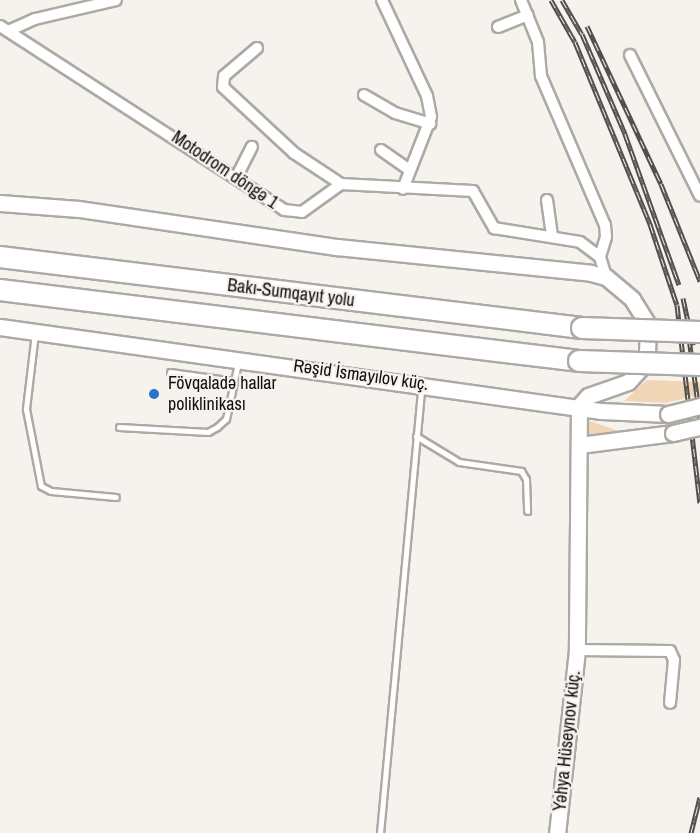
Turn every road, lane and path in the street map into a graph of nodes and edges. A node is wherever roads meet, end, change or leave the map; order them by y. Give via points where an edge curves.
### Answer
1 (116, 0) edge
2 (382, 0) edge
3 (521, 0) edge
4 (528, 15) junction
5 (498, 27) dead end
6 (4, 28) edge
7 (256, 48) dead end
8 (630, 55) dead end
9 (364, 95) dead end
10 (430, 124) junction
11 (252, 147) dead end
12 (381, 150) dead end
13 (408, 169) junction
14 (237, 178) junction
15 (341, 184) junction
16 (403, 189) junction
17 (700, 196) edge
18 (547, 200) dead end
19 (0, 203) edge
20 (552, 236) junction
21 (0, 257) edge
22 (600, 257) junction
23 (606, 278) junction
24 (0, 290) edge
25 (0, 327) edge
26 (35, 332) junction
27 (700, 333) edge
28 (238, 358) junction
29 (700, 365) edge
30 (170, 372) dead end
31 (234, 381) junction
32 (422, 384) junction
33 (579, 406) junction
34 (700, 406) edge
35 (601, 411) junction
36 (118, 427) dead end
37 (700, 427) edge
38 (667, 434) junction
39 (416, 436) junction
40 (579, 445) junction
41 (116, 497) dead end
42 (527, 511) dead end
43 (577, 650) junction
44 (670, 703) dead end
45 (380, 833) edge
46 (557, 833) edge

1 - 6 street
2 - 10 street via 427,96
3 - 4 street
4 - 5 street
4 - 22 street via 538,42 541,76 605,225
6 - 14 street, Motodrom döngə 1
7 - 15 street via 224,76 223,87 294,153
8 - 17 street
9 - 10 street via 395,113
10 - 13 street
11 - 14 street
12 - 13 street
13 - 16 street
14 - 15 street, Motodrom döngə 1 via 295,213 313,206
15 - 16 street
16 - 20 street via 473,190 494,228
18 - 20 street
19 - 23 street via 79,208 227,233
20 - 22 street via 580,242
21 - 27 highway, Bakı-Sumqayıt yolu, bridge via 582,328
22 - 23 street
23 - 33 street via 620,286 644,315 650,350 636,376 616,388 588,396
24 - 29 highway, Bakı-Sumqayıt yolu, bridge via 579,361
25 - 26 street, Rəşid İsmayılov küç.
26 - 28 street, Rəşid İsmayılov küç.
26 - 41 lane via 26,409 41,486 51,491
28 - 31 lane
28 - 32 street, Rəşid İsmayılov küç.
30 - 31 lane
31 - 36 lane via 226,419 208,432
32 - 33 street, Rəşid İsmayılov küç.
32 - 39 lane
33 - 35 street, Rəşid İsmayılov küç.
33 - 40 street, Yəhya Hüseynov küç.
34 - 35 street, bridge via 668,414
35 - 38 street
37 - 38 street, bridge
38 - 40 street
39 - 42 lane via 459,462 521,471 526,479
39 - 45 lane
40 - 43 street, Yəhya Hüseynov küç.
43 - 44 street via 670,651 674,660
43 - 46 street, Yəhya Hüseynov küç.

